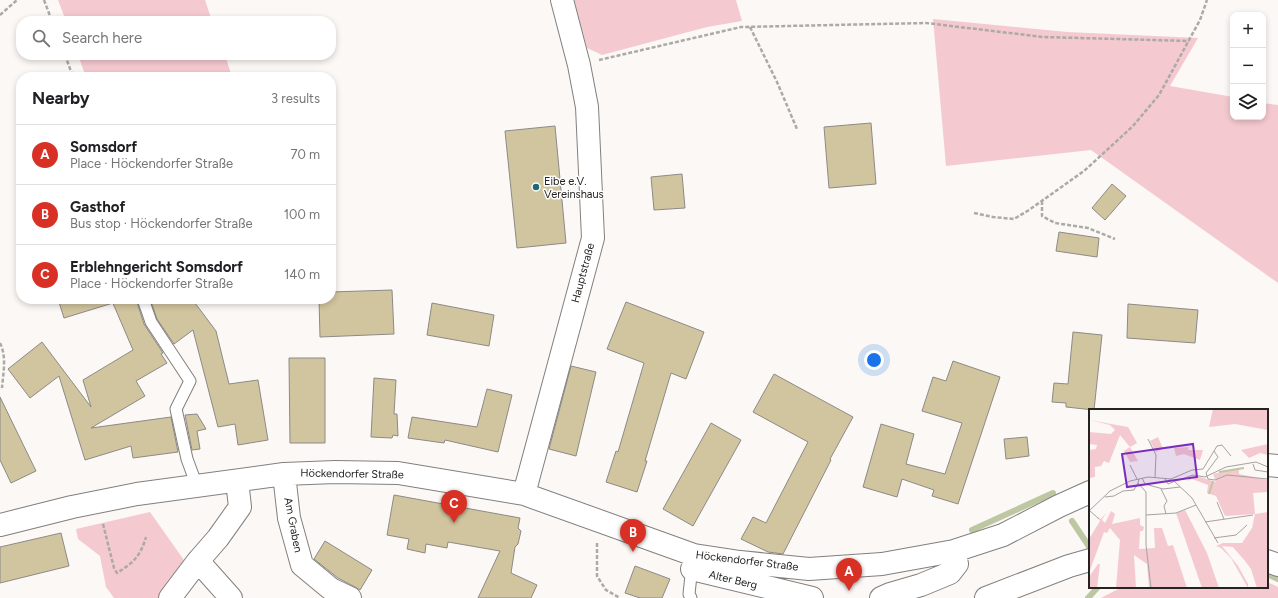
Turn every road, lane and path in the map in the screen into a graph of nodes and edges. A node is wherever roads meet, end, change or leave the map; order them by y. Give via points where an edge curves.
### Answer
1 (17, 0) edge
2 (44, 0) edge
3 (562, 0) edge
4 (1207, 0) edge
5 (0, 15) edge
6 (50, 16) edge
7 (750, 26) junction
8 (1189, 41) junction
9 (67, 60) edge
10 (580, 65) junction
11 (71, 72) edge
12 (797, 130) dead end
13 (1042, 200) junction
14 (974, 213) dead end
15 (1115, 239) dead end
16 (144, 304) edge
17 (0, 343) edge
18 (2, 388) dead end
19 (1268, 465) edge
20 (1278, 466) edge
21 (284, 474) junction
22 (237, 481) junction
23 (197, 486) junction
24 (1089, 492) edge
25 (524, 494) junction
26 (102, 519) dead end
27 (0, 525) edge
28 (146, 537) dead end
29 (599, 538) dead end
30 (954, 551) junction
31 (1089, 560) edge
32 (198, 561) junction
33 (1268, 561) edge
34 (693, 562) junction
35 (1278, 565) edge
36 (170, 598) edge
37 (232, 598) edge
38 (350, 598) edge
39 (620, 598) edge
40 (691, 598) edge
41 (812, 598) edge
42 (881, 598) edge
43 (986, 598) edge

1 - 5 path
2 - 6 path
3 - 10 street, Hauptstraße
4 - 8 path
7 - 8 path via 926,23 1043,37
7 - 10 path
7 - 12 path
8 - 13 path via 1159,95 1133,126 1084,170
9 - 11 path
10 - 25 street, Hauptstraße via 587,106 593,238
13 - 14 path via 1014,219
13 - 15 path via 1042,216 1055,223 1088,228
16 - 23 lane via 151,322 190,381 176,409 187,460
17 - 18 path via 3,350
19 - 20 street
21 - 22 street, Höckendorfer Straße
21 - 25 street, Höckendorfer Straße via 398,473
21 - 38 street, Am Graben via 289,518 302,565 331,589
22 - 23 street, Höckendorfer Straße
22 - 32 street via 240,507
23 - 27 street, Höckendorfer Straße via 137,494
24 - 30 street, Höckendorfer Straße via 1003,535
25 - 34 street, Höckendorfer Straße
26 - 28 path via 117,573 141,552
29 - 39 path via 597,576 606,590
30 - 34 street, Höckendorfer Straße via 882,564 809,569 740,562
30 - 42 street via 957,564 950,573
31 - 43 street
32 - 36 street
32 - 37 street
33 - 35 street
34 - 40 lane via 689,594
34 - 41 street, Alter Berg

